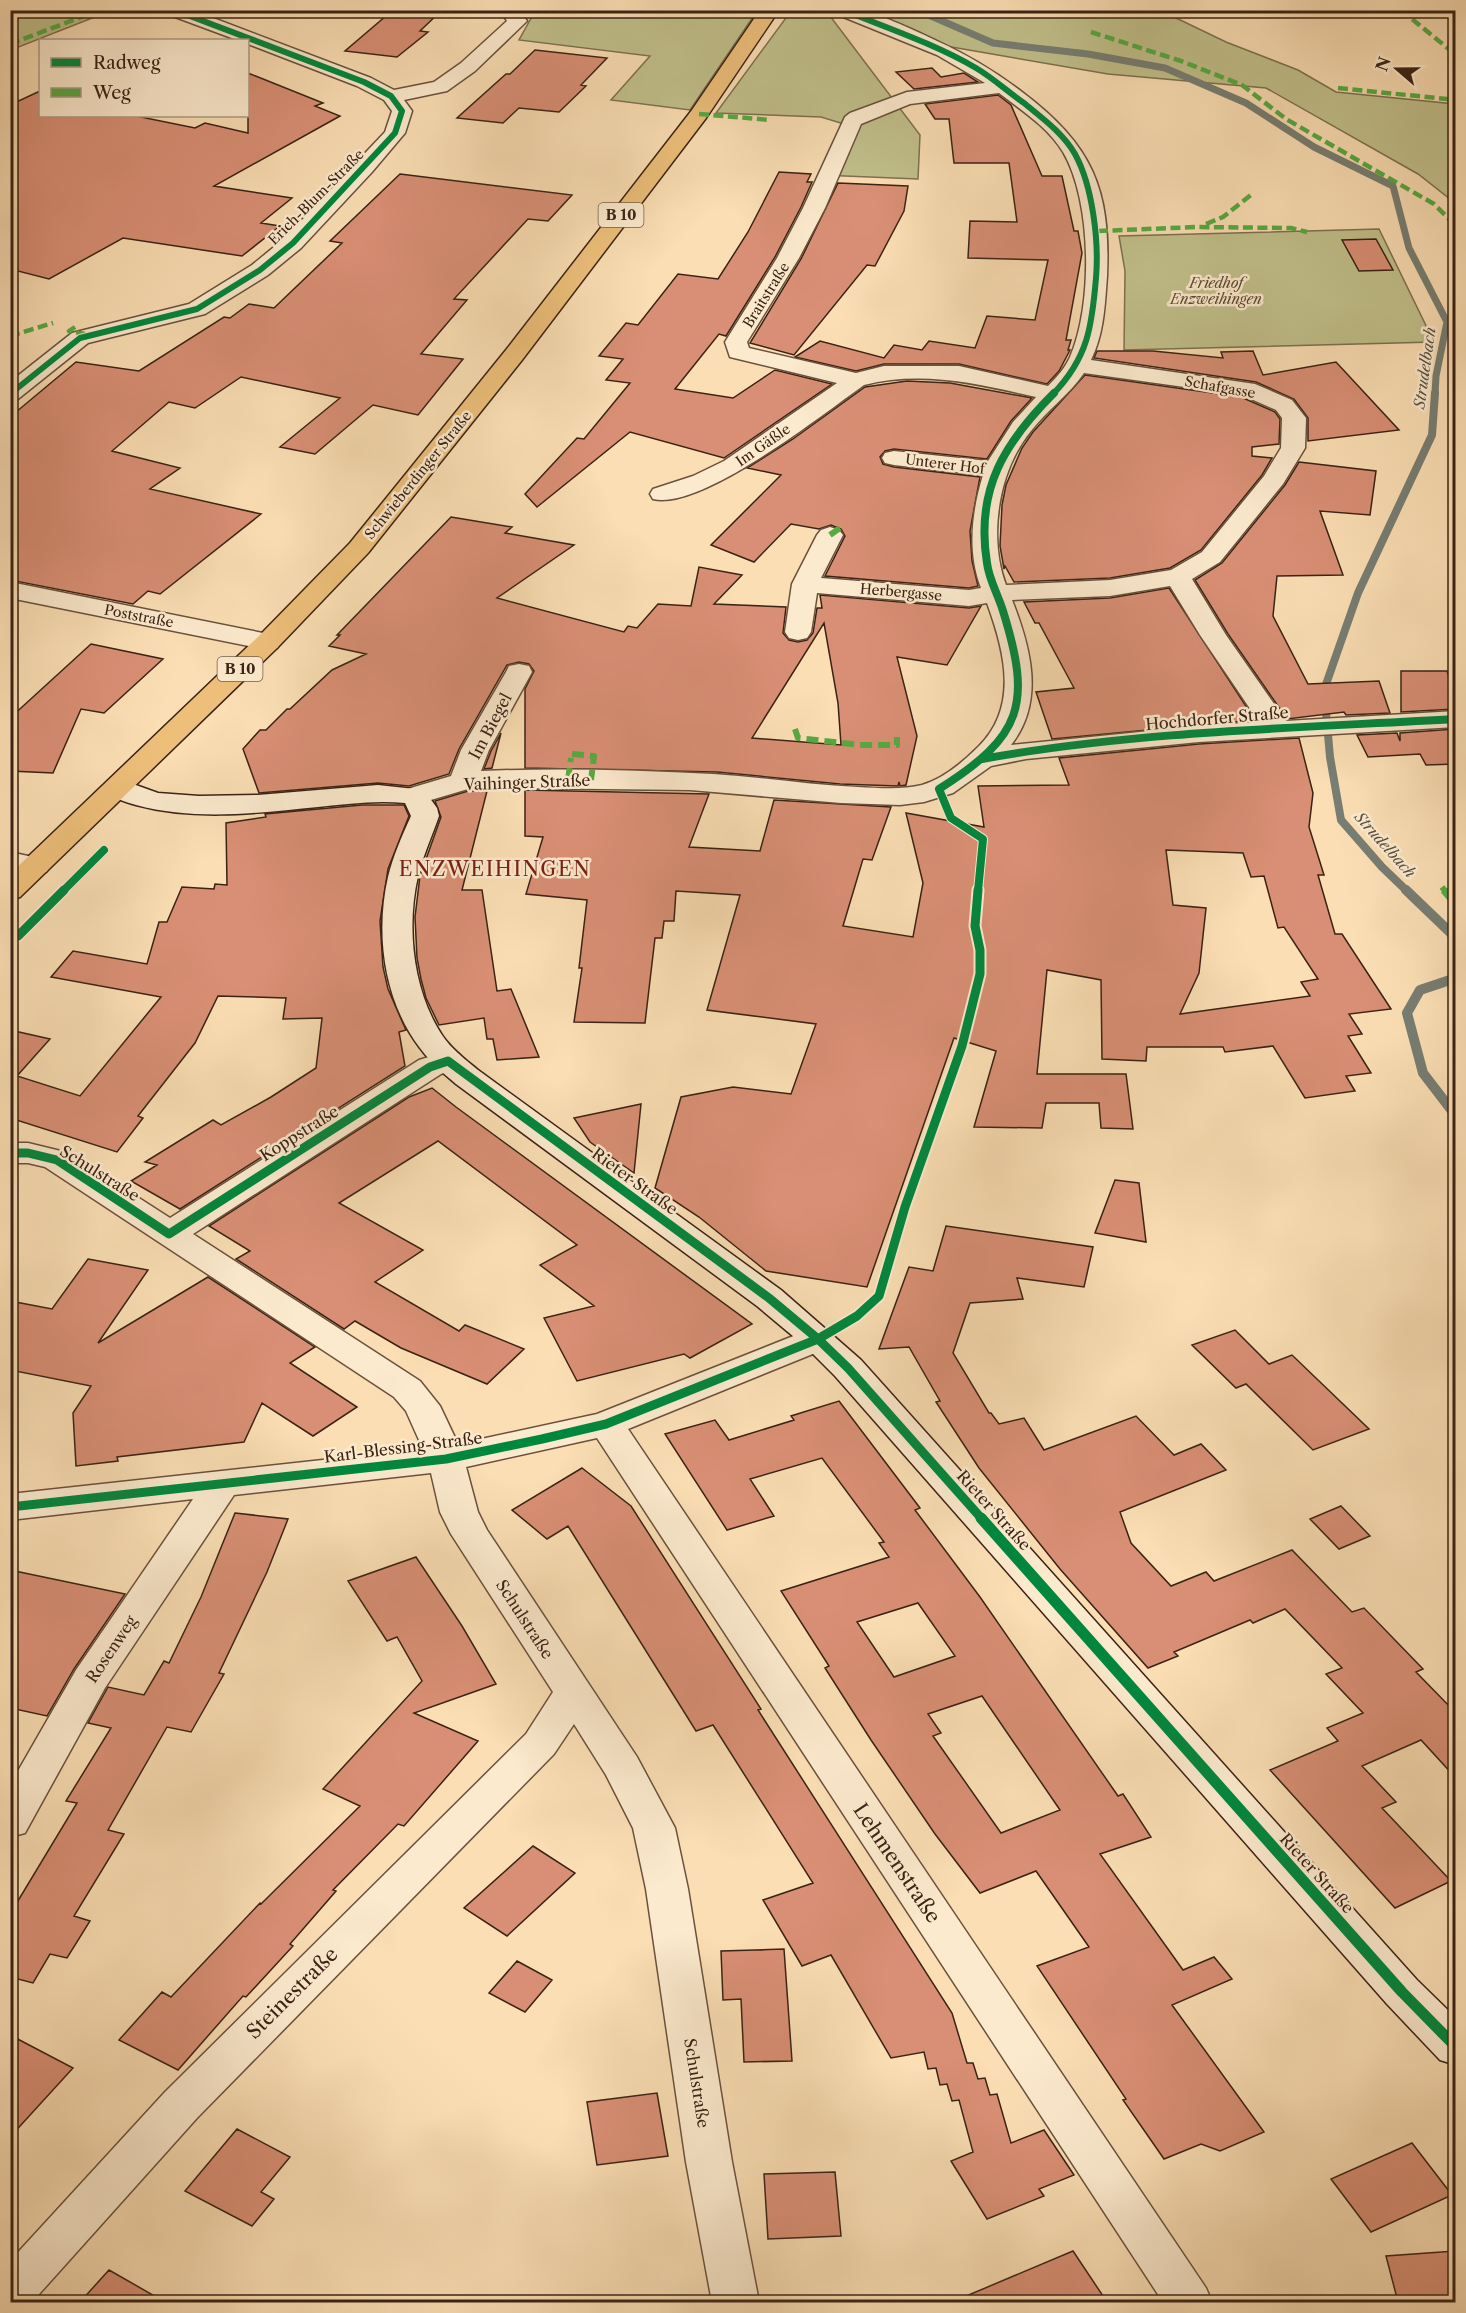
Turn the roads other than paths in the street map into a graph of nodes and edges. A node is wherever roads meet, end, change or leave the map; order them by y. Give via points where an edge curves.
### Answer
1 (174, 10) edge
2 (770, 10) edge
3 (843, 10) edge
4 (513, 16) dead end
5 (1003, 87) junction
6 (391, 96) junction
7 (1077, 365) junction
8 (856, 380) junction
9 (10, 394) edge
10 (1053, 394) junction
11 (894, 458) dead end
12 (995, 470) junction
13 (662, 494) dead end
14 (830, 535) dead end
15 (1178, 577) junction
16 (805, 584) junction
17 (10, 590) edge
18 (998, 593) junction
19 (798, 632) dead end
20 (268, 642) junction
21 (519, 672) dead end
22 (1455, 719) edge
23 (1277, 728) junction
24 (982, 759) junction
25 (463, 782) junction
26 (120, 788) junction
27 (414, 796) junction
28 (23, 863) edge
29 (10, 891) edge
30 (448, 1060) junction
31 (10, 1153) edge
32 (169, 1234) junction
33 (818, 1339) junction
34 (606, 1424) junction
35 (446, 1459) junction
36 (223, 1483) junction
37 (10, 1507) edge
38 (573, 1693) junction
39 (10, 1822) edge
40 (1455, 2047) edge
41 (10, 2294) edge
42 (736, 2302) edge
43 (1188, 2302) edge

1 - 6 street via 234,22
2 - 20 main road, Schwieberdinger Straße / B 10 via 699,114 472,408 359,548
3 - 5 street, Vaihinger Straße via 972,66
4 - 6 street via 518,21 440,87
5 - 7 street, Vaihinger Straße via 1049,123 1073,151 1096,221 1093,307 1088,340
5 - 8 street, Braitstraße via 907,98 852,121 794,248 736,342 738,352 753,357
6 - 9 street, Erich-Blum-Straße via 402,111 395,133 293,243 260,270 197,309 80,338
7 - 10 street, Vaihinger Straße
7 - 15 street, Schafgasse via 1247,389 1284,405 1294,418 1293,448 1274,479 1211,556
8 - 10 street, Braitstraße via 884,373 959,373
8 - 13 street, Im Gäßle via 733,466
10 - 12 street, Vaihinger Straße via 1012,439
11 - 12 street, Unterer Hof
12 - 18 street, Vaihinger Straße via 984,537 989,575
14 - 16 street
15 - 18 street, Schafgasse via 1110,588
15 - 23 street
16 - 18 street, Herbergasse via 969,598
16 - 19 street
17 - 20 street, Poststraße
18 - 24 street, Vaihinger Straße via 1014,652 1017,710 1001,739
20 - 26 main road, Schwieberdinger Straße / B 10
21 - 25 street, Im Biegel via 475,750
22 - 23 street, Hochdorfer Straße
23 - 24 street, Hochdorfer Straße via 1026,751
24 - 25 street, Vaihinger Straße via 939,789 910,797 692,781
25 - 27 street, Vaihinger Straße
26 - 27 street, Vaihinger Straße via 151,801 207,805 379,792
26 - 28 main road, Schwieberdinger Straße / B 10
27 - 30 street, Rieter Straße via 425,816 403,878 398,943 413,1011 428,1040
28 - 29 main road, Schwieberdinger Straße / B 10
30 - 32 street, Koppstraße
30 - 33 street, Rieter Straße via 769,1298
31 - 32 street, Schulstraße via 57,1160
32 - 35 street, Schulstraße via 407,1389 422,1406
33 - 34 street, Karl-Blessing-Straße
33 - 40 street, Rieter Straße via 888,1411
34 - 35 street, Karl-Blessing-Straße
34 - 43 street, Lehmenstraße
35 - 36 street, Karl-Blessing-Straße
35 - 38 street, Schulstraße via 459,1512 470,1534
36 - 37 street, Karl-Blessing-Straße
36 - 39 street, Rosenweg via 90,1680
38 - 41 street, Steinestraße via 540,1744 181,2105
38 - 42 street, Schulstraße via 623,1768 654,1828 668,1889 709,2162

